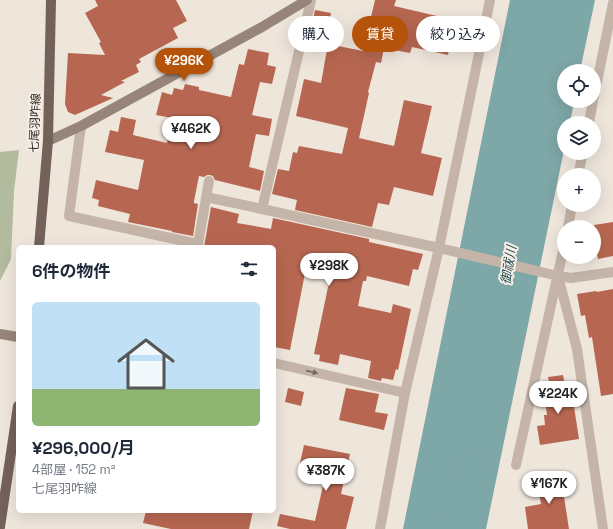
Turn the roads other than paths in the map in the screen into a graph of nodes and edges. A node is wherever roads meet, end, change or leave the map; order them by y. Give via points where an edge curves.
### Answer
1 (51, 0) edge
2 (307, 0) edge
3 (312, 0) edge
4 (490, 0) edge
5 (613, 3) edge
6 (601, 64) edge
7 (81, 126) junction
8 (48, 141) junction
9 (209, 181) dead end
10 (206, 197) junction
11 (262, 209) junction
12 (39, 245) edge
13 (439, 248) junction
14 (560, 264) edge
15 (613, 272) edge
16 (558, 276) junction
17 (0, 334) edge
18 (16, 337) edge
19 (276, 363) edge
20 (405, 393) junction
21 (16, 419) edge
22 (516, 465) dead end
23 (0, 527) edge
24 (380, 529) edge
25 (603, 529) edge

1 - 8 main road, 七尾羽咋線
2 - 7 street
3 - 11 street
4 - 13 street
5 - 6 street
7 - 8 street
7 - 10 street via 70,216 198,244
8 - 12 main road, 七尾羽咋線
9 - 10 street
10 - 11 street
11 - 13 street
13 - 16 street
13 - 20 street
14 - 16 street
15 - 16 street via 571,278
16 - 22 street
16 - 25 street via 577,349
17 - 18 street
19 -> 20 street
20 - 24 street
21 - 23 main road

